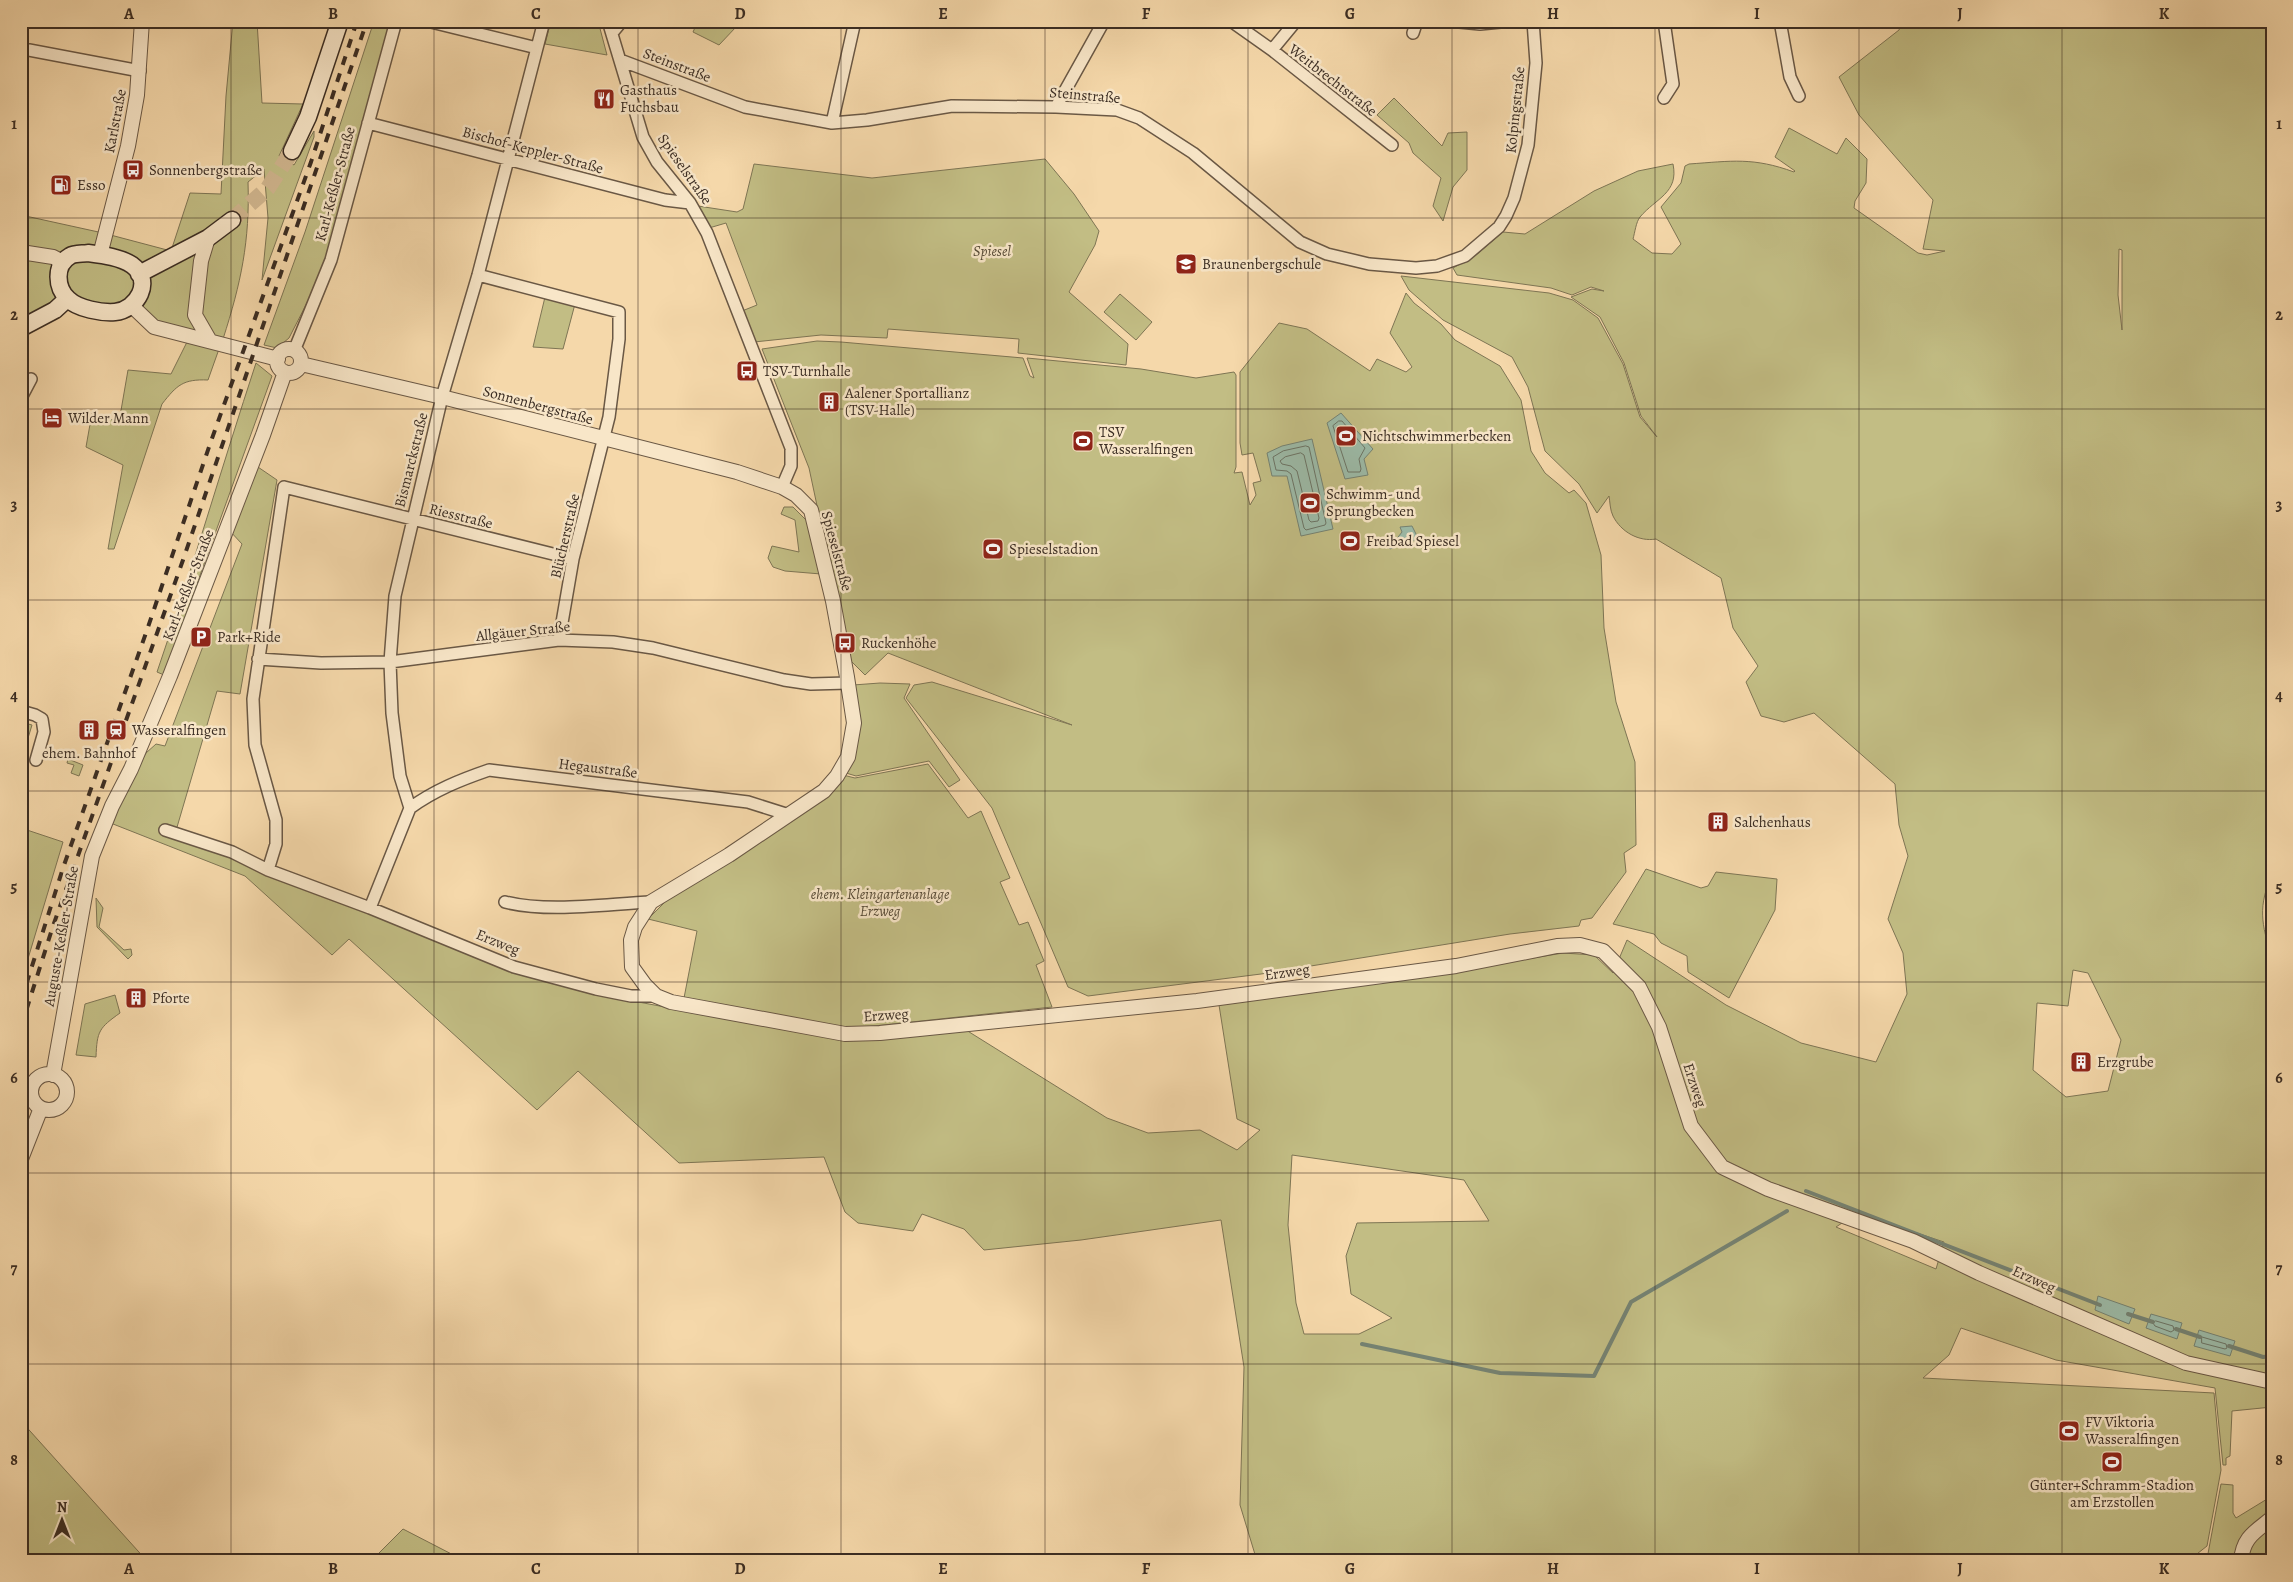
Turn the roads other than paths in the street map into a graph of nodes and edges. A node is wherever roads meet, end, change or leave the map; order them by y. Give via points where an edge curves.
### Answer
1 (142, 21) edge
2 (340, 21) edge
3 (396, 21) edge
4 (427, 21) edge
5 (544, 21) edge
6 (608, 21) edge
7 (622, 21) edge
8 (855, 21) edge
9 (1104, 21) edge
10 (1231, 21) edge
11 (1296, 21) edge
12 (1417, 21) edge
13 (1449, 21) edge
14 (1510, 21) edge
15 (1533, 21) edge
16 (1664, 21) edge
17 (1780, 21) edge
18 (612, 33) junction
19 (1413, 33) dead end
20 (537, 48) junction
21 (30, 50) dead end
22 (1272, 50) junction
23 (620, 60) junction
24 (140, 71) junction
25 (1799, 96) dead end
26 (1664, 98) dead end
27 (1056, 107) junction
28 (368, 123) junction
29 (832, 123) junction
30 (1392, 145) dead end
31 (292, 151) tunnel mouth
32 (508, 159) junction
33 (690, 202) junction
34 (232, 220) tunnel mouth
35 (1499, 227) joint
36 (208, 238) junction
37 (21, 252) edge
38 (100, 255) junction
39 (63, 262) junction
40 (139, 274) junction
41 (478, 275) junction
42 (67, 299) junction
43 (132, 306) junction
44 (21, 328) edge
45 (210, 340) junction
46 (294, 351) junction
47 (278, 359) junction
48 (301, 364) junction
49 (285, 372) junction
50 (31, 380) dead end
51 (442, 396) junction
52 (21, 398) edge
53 (605, 439) junction
54 (782, 487) junction
55 (412, 519) junction
56 (573, 559) junction
57 (559, 640) junction
58 (258, 659) junction
59 (390, 662) junction
60 (848, 683) junction
61 (21, 711) edge
62 (36, 760) dead end
63 (112, 806) joint
64 (410, 808) junction
65 (789, 815) junction
66 (165, 830) dead end
67 (268, 870) junction
68 (505, 902) dead end
69 (651, 902) junction
70 (370, 908) junction
71 (656, 996) junction
72 (53, 1075) junction
73 (27, 1085) edge
74 (41, 1108) junction
75 (21, 1159) edge
76 (2272, 1382) edge
77 (2272, 1518) edge
78 (2241, 1561) edge

1 - 24 street, Karlstraße
2 - 31 main road via 308,117
3 - 28 street, Karl-Keßler-Straße
4 - 20 street
5 - 20 street, Bismarckstraße
6 - 18 street, Spieselstraße
7 - 18 street
8 - 29 street
9 - 27 street
10 - 22 street, Weitbrechtstraße
11 - 22 street
12 - 19 street
13 - 14 street via 1480,24
15 - 35 street, Kolpingstraße via 1536,63 1528,145 1514,198
16 - 26 street via 1673,84
17 - 25 street via 1790,77
18 - 23 street, Spieselstraße
20 - 32 street, Bismarckstraße
21 - 24 street
22 - 30 street, Weitbrechtstraße
23 - 29 street, Steinstraße via 745,107
23 - 33 street, Spieselstraße via 643,136 657,162
24 - 38 street, Karlstraße via 128,146
27 - 29 street, Steinstraße via 952,106
27 - 35 street, Steinstraße via 1117,110 1139,118 1193,153 1300,242 1327,254 1394,267 1438,266 1465,256
28 - 32 street, Bischof-Keppler-Straße
28 - 46 street, Karl-Keßler-Straße via 331,260
32 - 33 street, Bischof-Keppler-Straße via 665,200
32 - 41 street, Bismarckstraße
33 - 54 street, Spieselstraße via 707,233 791,448 791,466
34 - 36 main road
36 - 40 main road
36 - 45 street via 201,261 195,315
37 - 39 street via 53,257
38 - 39 main road via 78,254
38 - 40 main road via 134,266
39 - 42 main road via 58,279
40 - 43 main road via 142,292
41 - 51 street, Bismarckstraße
41 - 53 street, Blücherstraße via 619,312 619,339
42 - 43 main road via 101,311 113,312
42 - 44 main road via 55,310
43 - 45 street via 154,327
45 - 47 street
46 - 47 street via 283,351
46 - 48 street via 299,355
47 - 49 street via 279,367
48 - 49 street via 296,372
48 - 51 street, Sonnenbergstraße
49 - 63 street, Karl-Keßler-Straße via 170,676
50 - 52 street
51 - 53 street, Sonnenbergstraße
51 - 55 street, Bismarckstraße
53 - 54 street, Sonnenbergstraße
53 - 56 street, Blücherstraße
54 - 60 street, Spieselstraße via 811,510
55 - 56 street, Riesstraße
55 - 58 street, Riesstraße via 284,487
55 - 59 street, Bismarckstraße via 395,596
56 - 57 street, Blücherstraße
57 - 59 street, Allgäuer Straße
57 - 60 street, Allgäuer Straße via 613,642 653,648 784,680 811,684
58 - 59 street, Allgäuer Straße via 321,663
58 - 67 street via 253,699 255,745 276,820 276,844
59 - 64 street, Bismarckstraße via 400,776
60 - 65 street, Spieselstraße via 854,724 848,757 824,791
61 - 62 street via 42,720 44,732
63 - 72 street, Auguste-Keßler-Straße via 92,856
64 - 65 street, Hegaustraße via 429,794 489,770 748,802
64 - 70 street
65 - 69 street, Spieselstraße
66 - 67 street, Erzweg via 232,852
67 - 70 street, Erzweg
68 - 69 street via 519,906 561,906
69 - 71 street, Spieselstraße via 635,927 631,940 632,967
70 - 71 street, Erzweg via 514,967 631,996
71 - 76 street, Erzweg via 671,1002 844,1034 880,1033 1197,1001 1447,967 1557,946 1580,945 1603,951 1639,987 1659,1027 1691,1126 1722,1167 1768,1189 1913,1241 2186,1363
72 - 73 street via 39,1077
72 - 74 street via 64,1082 66,1098 54,1110
73 - 74 street
74 - 75 street
77 - 78 street via 2242,1547

